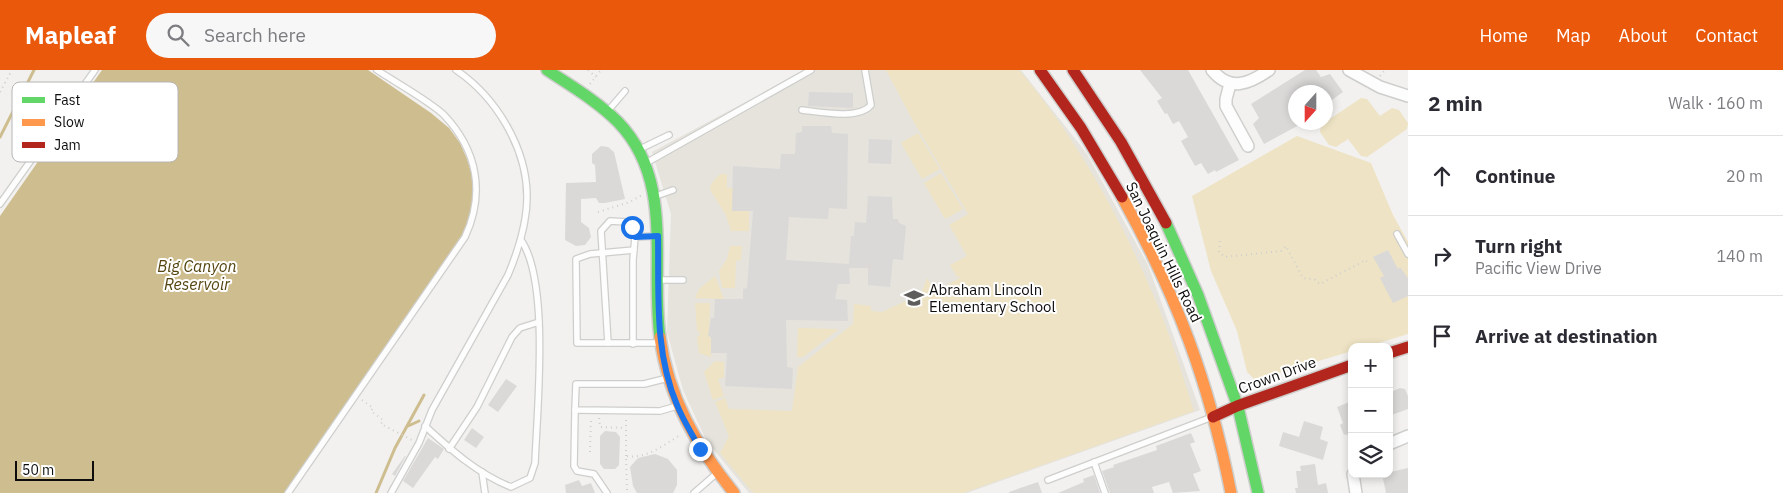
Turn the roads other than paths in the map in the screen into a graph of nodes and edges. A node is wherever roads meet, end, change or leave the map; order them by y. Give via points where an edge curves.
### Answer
1 (95, 70) edge
2 (377, 70) edge
3 (456, 70) edge
4 (546, 70) edge
5 (812, 70) edge
6 (865, 70) edge
7 (1040, 70) edge
8 (1073, 70) edge
9 (1212, 70) edge
10 (1269, 70) edge
11 (1349, 70) edge
12 (86, 82) edge
13 (1230, 84) junction
14 (625, 90) dead end
15 (1408, 96) edge
16 (802, 110) dead end
17 (607, 112) junction
18 (668, 135) dead end
19 (1248, 146) dead end
20 (638, 150) junction
21 (30, 162) edge
22 (646, 163) junction
23 (673, 190) dead end
24 (650, 195) junction
25 (0, 204) edge
26 (1397, 234) dead end
27 (658, 236) junction
28 (635, 237) junction
29 (521, 240) junction
30 (634, 250) junction
31 (604, 253) junction
32 (1408, 254) edge
33 (658, 280) junction
34 (683, 280) dead end
35 (539, 322) junction
36 (608, 343) junction
37 (661, 343) junction
38 (633, 344) junction
39 (1408, 346) edge
40 (1393, 352) edge
41 (1348, 366) edge
42 (668, 378) junction
43 (677, 406) junction
44 (1237, 406) junction
45 (574, 410) junction
46 (1212, 417) junction
47 (424, 426) junction
48 (1408, 436) edge
49 (1393, 442) edge
50 (449, 449) junction
51 (1094, 462) junction
52 (482, 472) junction
53 (716, 473) junction
54 (1354, 478) edge
55 (1048, 480) dead end
56 (288, 493) edge
57 (391, 493) edge
58 (485, 493) edge
59 (607, 493) edge
60 (694, 493) edge
61 (734, 493) edge
62 (1105, 493) edge
63 (1231, 493) edge
64 (1258, 493) edge
65 (1356, 493) edge

1 - 12 lane
2 - 56 lane via 444,115 460,137 474,167 478,194 474,217 460,245
3 - 29 lane via 492,101 522,163 527,197
4 - 17 main road
5 - 22 lane
6 - 16 lane via 871,105 867,110 856,114
7 - 46 main road, San Joaquin Hills Road via 1058,92 1097,154 1140,229 1183,320
8 - 44 main road, San Joaquin Hills Road via 1150,189 1212,328
9 - 13 street
10 - 13 street via 1253,81
11 - 15 street via 1380,87
13 - 19 street via 1226,106
14 - 17 lane
17 - 20 main road via 628,133
18 - 20 lane
20 - 22 main road
21 - 25 lane
22 - 24 main road
23 - 24 lane
24 - 27 main road via 658,207
26 - 32 lane
27 - 28 lane
27 - 33 main road
28 - 30 lane
28 - 31 lane via 627,222 610,221 601,231
29 - 35 lane via 529,252 539,304
29 - 47 lane via 508,275
30 - 31 lane
30 - 38 lane
31 - 36 lane
31 - 36 lane via 576,259 577,343
33 - 34 lane
33 - 37 main road via 657,313
35 - 50 lane via 520,328 512,337 477,407
35 - 52 lane via 535,463 530,478 511,486
36 - 38 lane
37 - 38 lane
37 - 42 main road
39 - 40 main road
41 - 44 main road, Crown Drive
42 - 43 main road
42 - 45 lane via 644,384 576,384
43 - 45 lane via 660,411
43 - 53 main road
44 - 46 main road, Crown Drive
44 - 64 main road, San Joaquin Hills Road
45 - 59 lane via 574,466 577,471 594,474
46 - 51 lane
46 - 63 main road, San Joaquin Hills Road
47 - 50 lane
47 - 57 lane via 419,443
48 - 49 street
50 - 52 lane
51 - 55 lane
51 - 62 lane
52 - 58 lane
53 - 60 lane
53 - 61 main road
54 - 65 street

